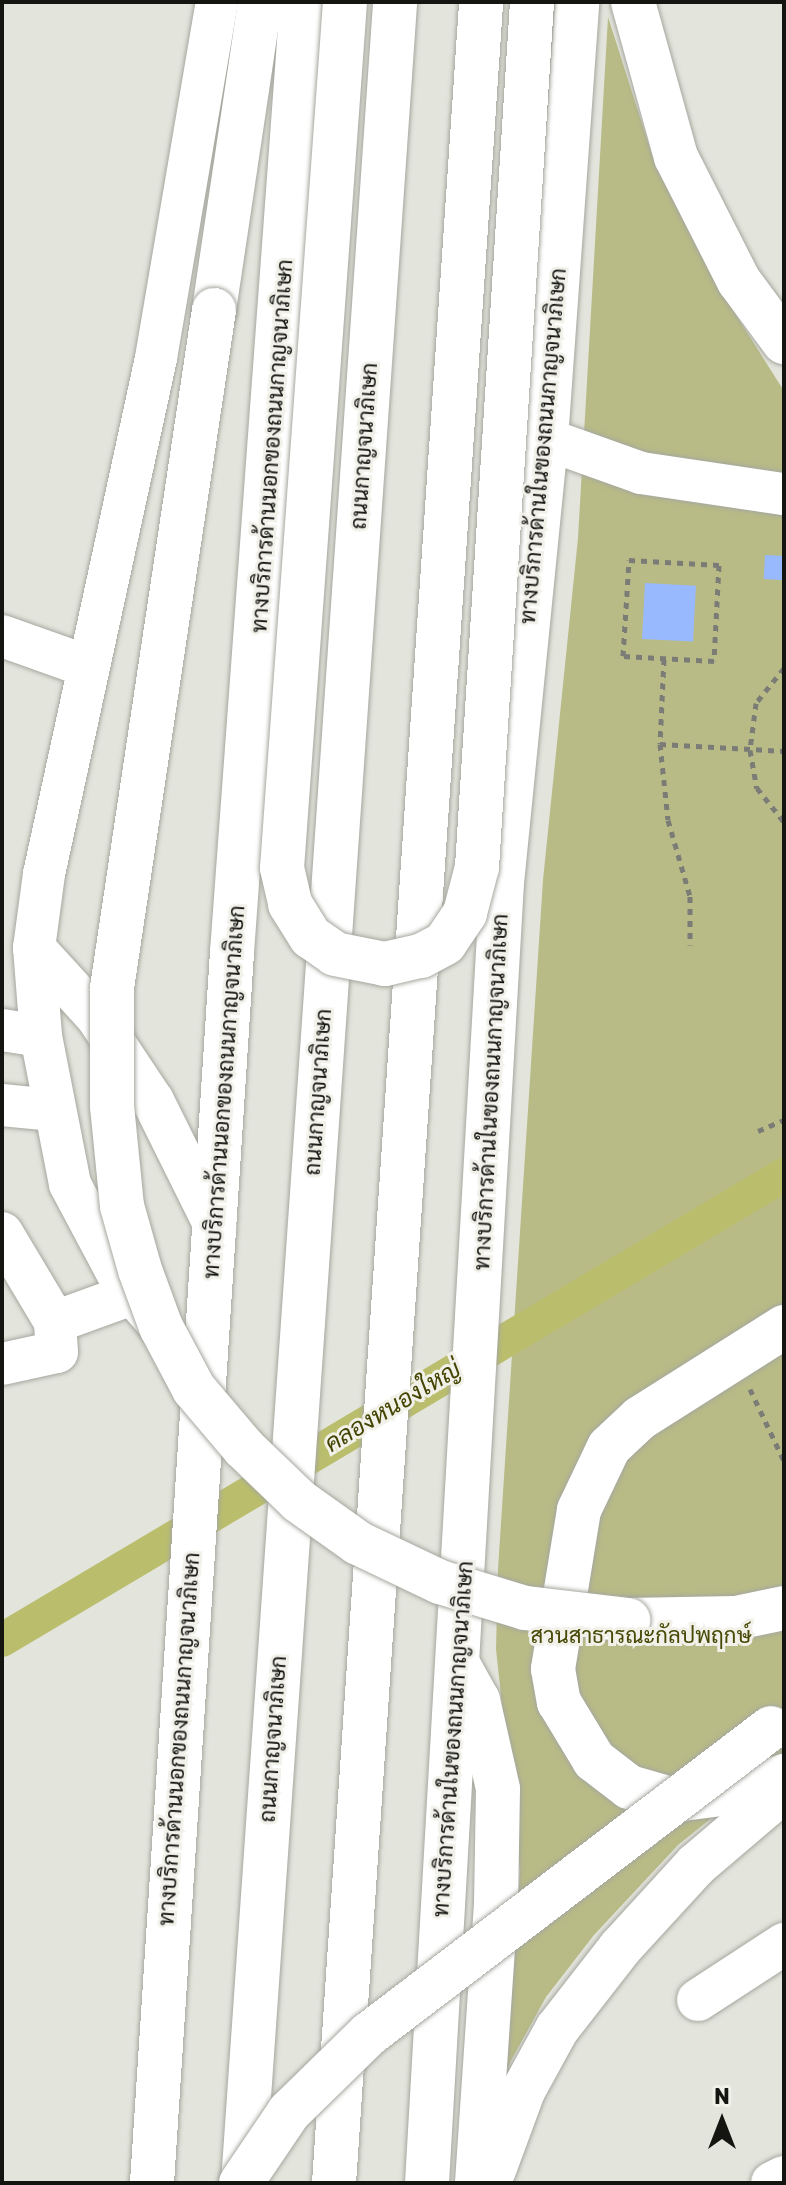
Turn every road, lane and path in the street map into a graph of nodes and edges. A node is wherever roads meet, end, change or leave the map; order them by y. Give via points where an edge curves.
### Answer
1 (217, 2) edge
2 (260, 2) edge
3 (302, 2) edge
4 (345, 2) edge
5 (395, 2) edge
6 (481, 2) edge
7 (532, 2) edge
8 (577, 2) edge
9 (633, 2) edge
10 (784, 342) edge
11 (546, 439) junction
12 (784, 494) edge
13 (2, 636) edge
14 (664, 659) junction
15 (89, 667) junction
16 (784, 668) edge
17 (660, 744) junction
18 (750, 750) junction
19 (784, 751) edge
20 (784, 822) edge
21 (690, 945) dead end
22 (34, 948) junction
23 (21, 1033) edge
24 (2, 1105) edge
25 (52, 1110) junction
26 (784, 1120) edge
27 (758, 1131) dead end
28 (215, 1226) junction
29 (2, 1233) edge
30 (132, 1294) junction
31 (55, 1322) junction
32 (784, 1327) edge
33 (208, 1345) junction
34 (2, 1364) edge
35 (746, 1380) dead end
36 (784, 1461) edge
37 (784, 1608) edge
38 (457, 1663) junction
39 (784, 1719) edge
40 (784, 1776) edge
41 (784, 1790) edge
42 (784, 1944) edge
43 (698, 2000) dead end
44 (784, 2177) edge
45 (152, 2183) edge
46 (242, 2183) edge
47 (334, 2183) edge
48 (427, 2183) edge
49 (477, 2183) edge
50 (490, 2183) edge
51 (772, 2183) edge

1 - 15 street via 156,358
2 - 37 main road, bridge via 112,988 112,1106 122,1206 161,1327 194,1389 299,1501 358,1543 440,1582 525,1608 628,1620 736,1618
3 - 28 main road, ทางบริการด้านนอกของถนนกาญจนาภิเษก
4 - 7 main road, bridge via 282,868 290,904 311,937 335,954 385,964 421,956 445,943 465,913 477,867
5 - 46 main road, ถนนกาญจนาภิเษก
6 - 47 main road
8 - 11 main road, ทางบริการด้านในของถนนกาญจนาภิเษก
9 - 10 main road via 676,157 739,281
11 - 12 street via 641,473
11 - 38 main road, ทางบริการด้านในของถนนกาญจนาภิเษก via 502,883
13 - 15 street
14 - 14 path via 623,656 629,560 719,565 714,661
14 - 17 path
15 - 22 street
16 - 18 path via 770,679 756,703
17 - 18 path
17 - 21 path via 668,820 690,896
18 - 19 path
18 - 20 path via 757,788
22 - 23 street
22 - 28 street via 97,1017 153,1101
23 - 25 street
24 - 25 street
25 - 30 street via 70,1184 102,1249
26 - 27 path
28 - 33 main road, ทางบริการด้านนอกของถนนกาญจนาภิเษก
29 - 31 street
30 - 31 street
30 - 33 street via 177,1343
31 - 34 street via 57,1352
32 - 40 main road via 622,1430 592,1474 559,1607 553,1669 559,1702 594,1760 629,1787 675,1800 744,1791
33 - 45 main road, ทางบริการด้านนอกของถนนกาญจนาภิเษก
35 - 36 path
38 - 48 main road, ทางบริการด้านในของถนนกาญจนาภิเษก
38 - 49 main road via 478,1700 498,1789 496,1904
39 - 46 main road, bridge via 369,2034 289,2112
41 - 50 main road via 696,1865 620,1948 557,2029 523,2091
42 - 43 street
44 - 51 street

